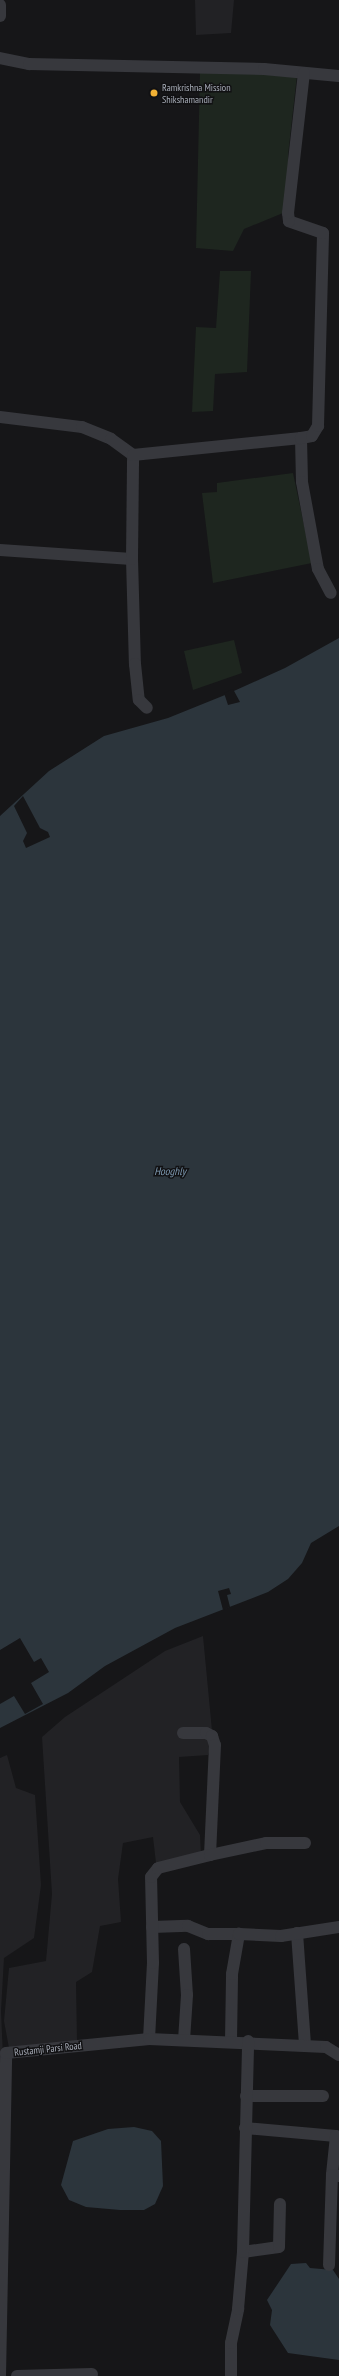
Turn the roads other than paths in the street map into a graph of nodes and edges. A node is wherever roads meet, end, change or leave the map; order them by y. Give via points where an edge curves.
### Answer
1 (0, 5) edge
2 (0, 16) edge
3 (0, 58) edge
4 (304, 73) junction
5 (339, 76) edge
6 (0, 417) edge
7 (301, 438) junction
8 (133, 455) junction
9 (0, 550) edge
10 (132, 559) junction
11 (331, 594) dead end
12 (147, 708) dead end
13 (183, 1733) dead end
14 (305, 1843) dead end
15 (210, 1855) junction
16 (339, 1926) edge
17 (152, 1927) junction
18 (298, 1933) junction
19 (239, 1934) junction
20 (184, 1949) dead end
21 (149, 2039) junction
22 (184, 2040) junction
23 (231, 2041) junction
24 (248, 2041) junction
25 (305, 2045) junction
26 (339, 2055) edge
27 (246, 2096) junction
28 (323, 2096) dead end
29 (245, 2128) junction
30 (336, 2176) edge
31 (280, 2204) dead end
32 (243, 2252) junction
33 (329, 2265) dead end
34 (0, 2309) edge
35 (92, 2374) dead end
36 (0, 2376) edge
37 (17, 2376) edge
38 (231, 2376) edge

1 - 2 street
3 - 4 street via 29,64 264,69
4 - 5 street
4 - 7 street via 289,221 318,229 325,241 317,367 318,426 312,436
6 - 8 street via 82,427 111,439
7 - 8 street
7 - 11 street via 302,482 318,569
8 - 10 street
9 - 10 street
10 - 12 street via 135,671 139,700
13 - 15 street via 206,1733 212,1736 215,1745
14 - 15 street via 266,1844
15 - 17 street via 158,1868 150,1877
16 - 18 street
17 - 19 street via 188,1926 208,1934
17 - 21 street
18 - 19 street
18 - 25 street
19 - 23 street via 232,1974
20 - 22 street via 187,1995
21 - 22 street, Rustamji Parsi Road
21 - 34 street, Rustamji Parsi Road via 6,2053
22 - 23 street, Rustamji Parsi Road
23 - 24 street, Rustamji Parsi Road
24 - 25 street, Rustamji Parsi Road
24 - 27 street
25 - 26 street, Rustamji Parsi Road via 326,2047
27 - 28 street
27 - 29 street
29 - 30 street via 336,2136
29 - 32 street
30 - 33 street
31 - 32 street via 279,2247
32 - 38 street
34 - 36 street, Rustamji Parsi Road
35 - 37 street

